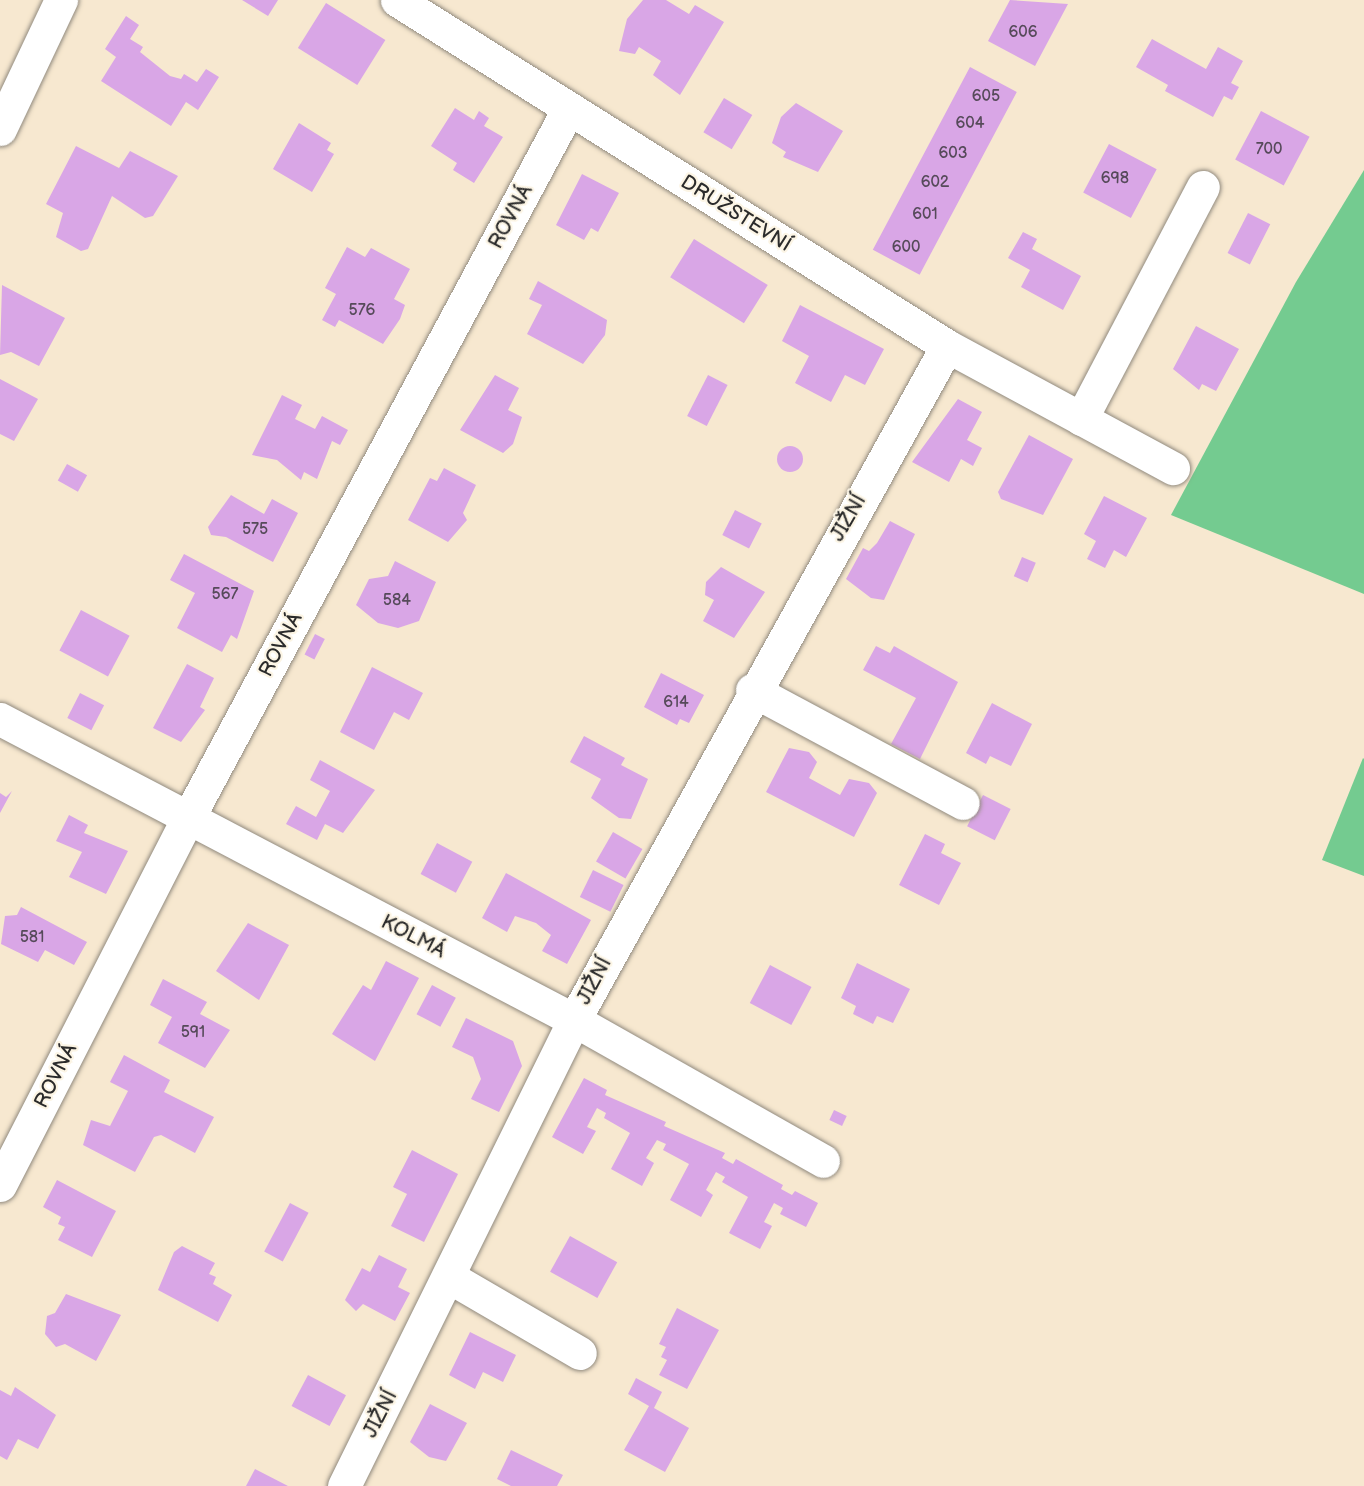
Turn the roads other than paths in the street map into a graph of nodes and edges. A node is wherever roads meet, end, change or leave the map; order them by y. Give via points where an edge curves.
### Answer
1 (61, 0) edge
2 (397, 0) edge
3 (569, 108) junction
4 (0, 129) edge
5 (1203, 187) dead end
6 (947, 346) junction
7 (1081, 419) junction
8 (1173, 468) dead end
9 (752, 690) junction
10 (0, 719) edge
11 (963, 803) dead end
12 (187, 820) junction
13 (574, 1020) junction
14 (823, 1161) dead end
15 (0, 1185) edge
16 (451, 1278) junction
17 (580, 1353) dead end
18 (344, 1486) edge

1 - 4 street
2 - 3 street, DRUŽSTEVNÍ
3 - 6 street, DRUŽSTEVNÍ
3 - 12 street, ROVNÁ
5 - 7 street
6 - 7 street, DRUŽSTEVNÍ
6 - 9 street, JIŽNÍ
7 - 8 street, DRUŽSTEVNÍ
9 - 11 street
9 - 13 street, JIŽNÍ
10 - 12 street, KOLMÁ
12 - 13 street, KOLMÁ
12 - 15 street, ROVNÁ
13 - 14 street, KOLMÁ
13 - 16 street, JIŽNÍ
16 - 17 street
16 - 18 street, JIŽNÍ

